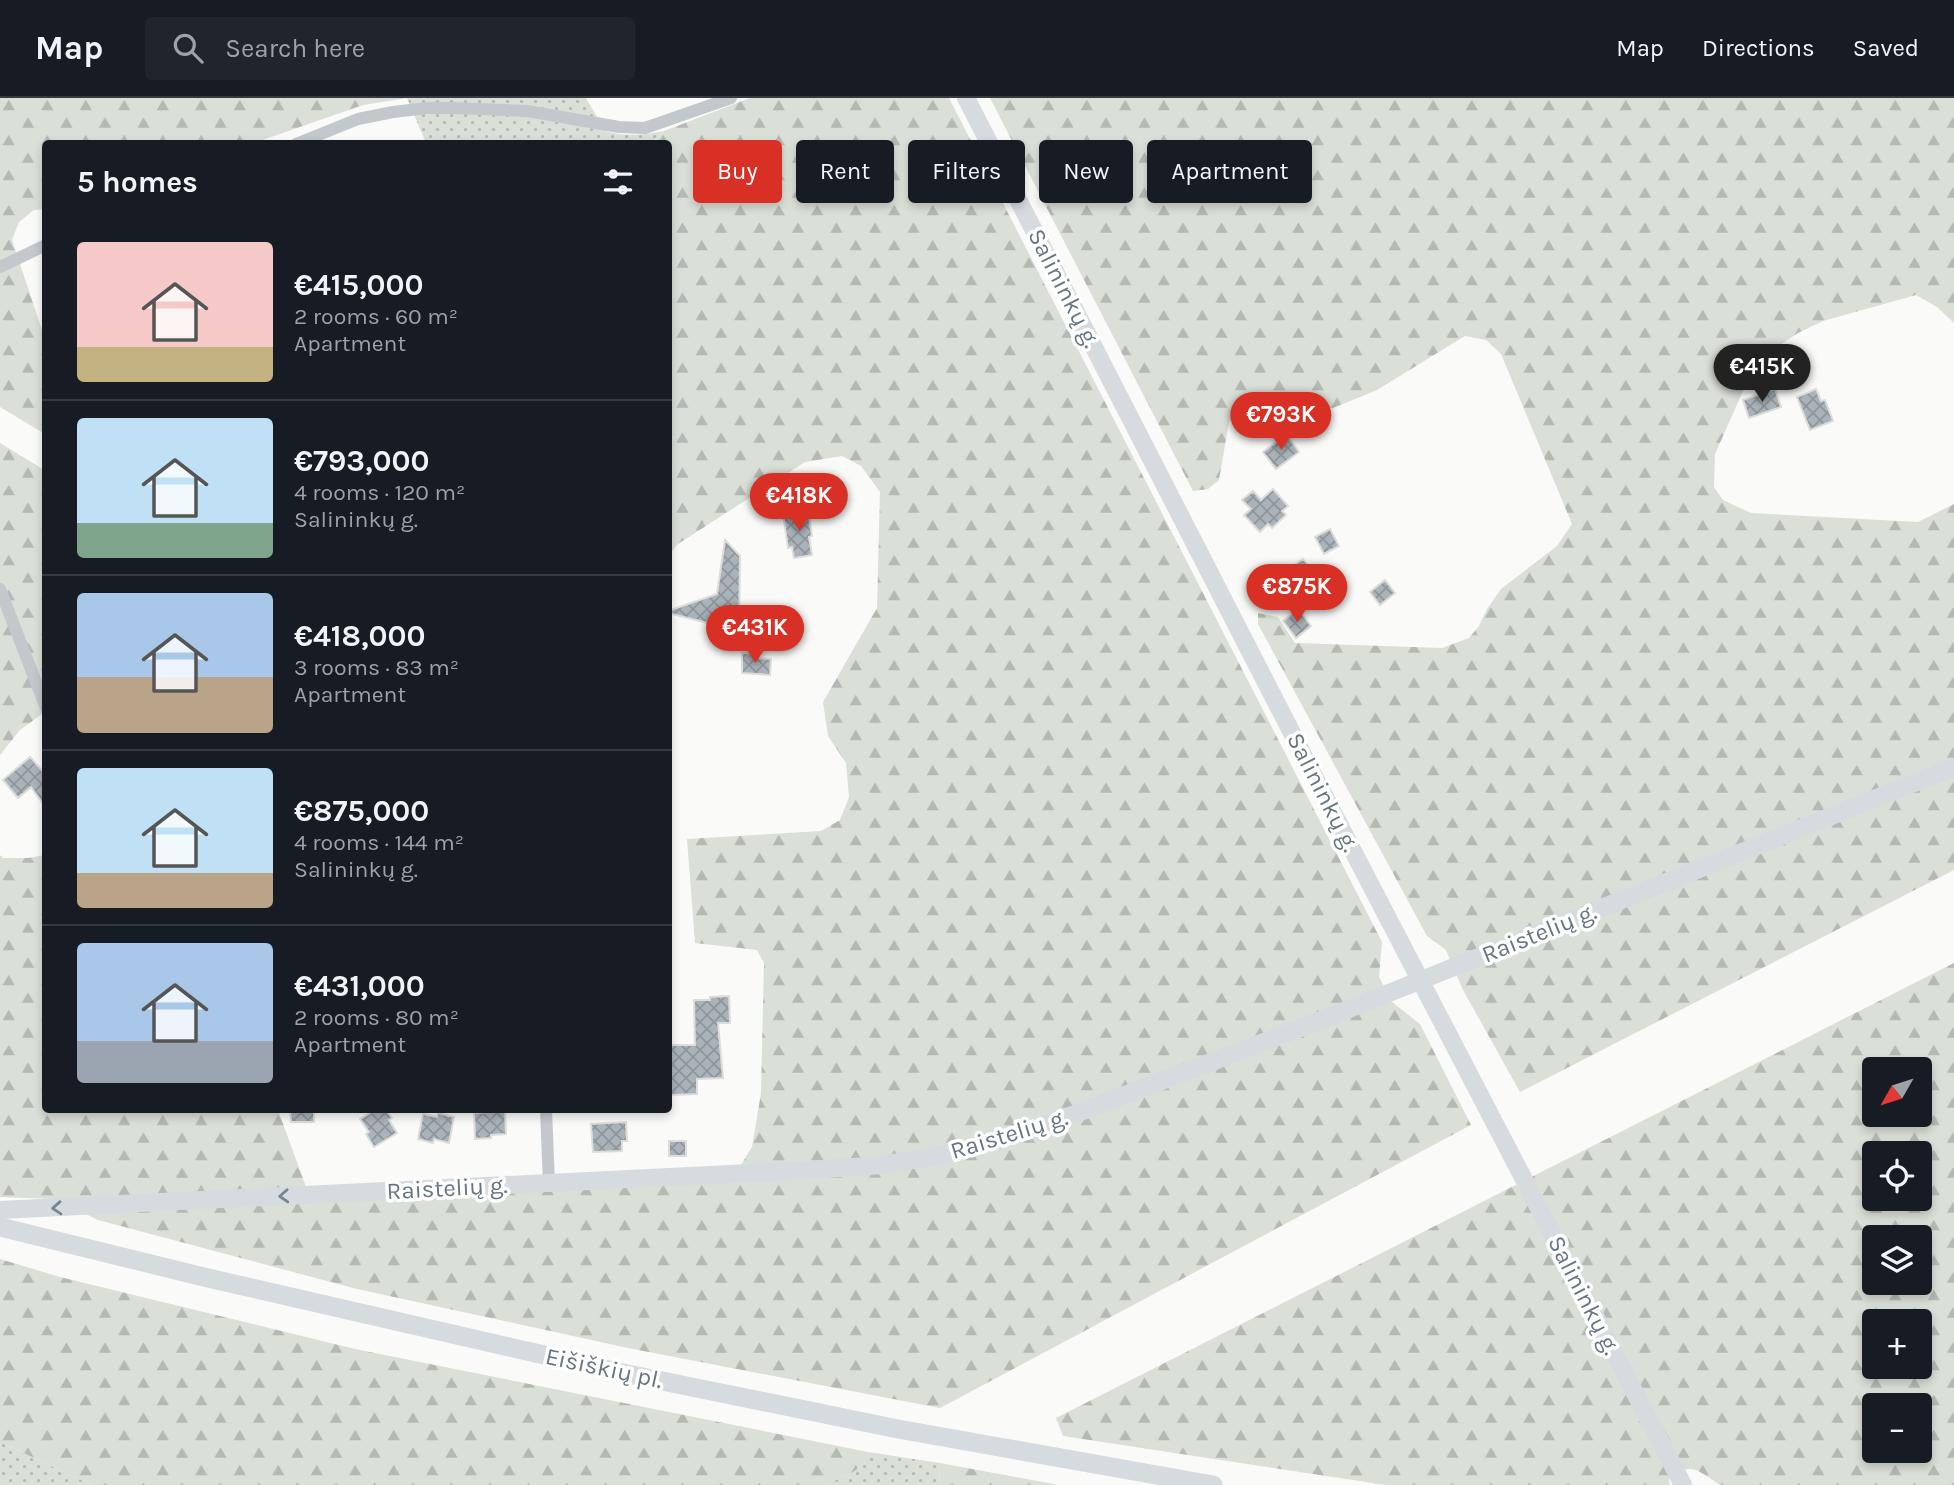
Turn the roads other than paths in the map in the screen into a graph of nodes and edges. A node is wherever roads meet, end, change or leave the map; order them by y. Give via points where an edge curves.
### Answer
1 (731, 98) edge
2 (966, 98) edge
3 (306, 140) edge
4 (42, 247) edge
5 (0, 267) edge
6 (0, 589) edge
7 (42, 698) edge
8 (1954, 767) edge
9 (1422, 980) junction
10 (546, 1113) edge
11 (549, 1184) junction
12 (0, 1210) edge
13 (0, 1227) edge
14 (1670, 1460) junction
15 (1179, 1482) edge
16 (1213, 1485) edge
17 (1683, 1485) edge
18 (1692, 1485) edge

1 - 3 street via 645,128 527,111 416,109 358,119
2 - 9 main road, Salininkų g.
4 - 5 street
6 - 7 street
8 - 9 main road, Raistelių g.
9 - 11 main road, Raistelių g. via 1075,1114 948,1154 881,1165
9 - 14 main road, Salininkų g.
10 - 11 street
11 -> 12 main road, Raistelių g.
13 - 15 main road, Eišiškių pl. via 623,1373
14 - 17 main road, Salininkų g.
14 - 18 main road
15 - 16 main road, Eišiškių pl.

